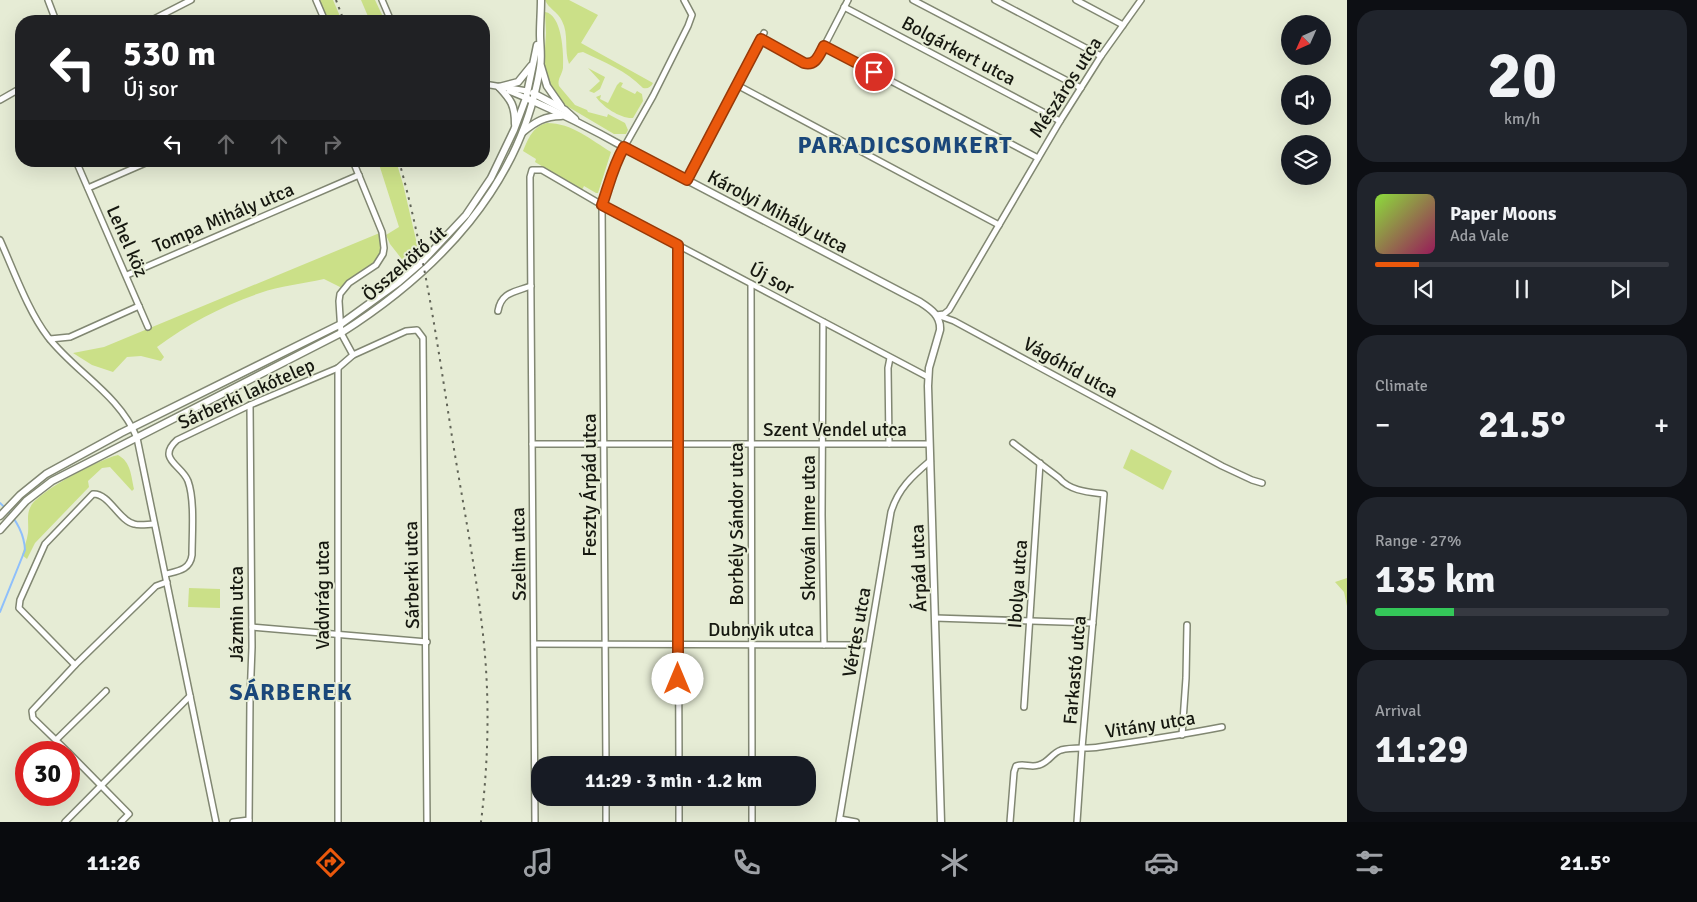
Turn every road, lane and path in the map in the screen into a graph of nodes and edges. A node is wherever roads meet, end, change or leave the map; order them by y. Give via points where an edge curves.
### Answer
1 (48, 0) edge
2 (191, 0) edge
3 (316, 0) edge
4 (382, 0) edge
5 (541, 0) edge
6 (684, 0) edge
7 (848, 0) edge
8 (913, 0) edge
9 (995, 0) edge
10 (1076, 0) edge
11 (1141, 0) edge
12 (184, 2) edge
13 (844, 7) junction
14 (54, 15) edge
15 (161, 15) edge
16 (322, 15) edge
17 (388, 15) edge
18 (1123, 25) junction
19 (764, 33) dead end
20 (761, 39) junction
21 (824, 46) junction
22 (1101, 56) junction
23 (537, 63) junction
24 (490, 85) edge
25 (736, 85) junction
26 (499, 87) junction
27 (1081, 88) junction
28 (15, 91) edge
29 (530, 96) junction
30 (0, 100) edge
31 (564, 113) junction
32 (1060, 120) junction
33 (514, 130) junction
34 (522, 134) junction
35 (624, 147) junction
36 (1038, 158) junction
37 (79, 167) edge
38 (136, 167) edge
39 (356, 167) edge
40 (532, 170) joint
41 (359, 175) junction
42 (687, 180) junction
43 (88, 188) junction
44 (602, 205) junction
45 (999, 225) junction
46 (0, 240) edge
47 (678, 245) junction
48 (127, 275) junction
49 (751, 284) junction
50 (530, 286) junction
51 (139, 306) junction
52 (498, 311) dead end
53 (936, 315) junction
54 (823, 322) junction
55 (340, 324) junction
56 (148, 327) dead end
57 (417, 330) joint
58 (341, 333) junction
59 (50, 339) junction
60 (353, 355) junction
61 (890, 358) junction
62 (338, 368) junction
63 (928, 377) junction
64 (250, 405) junction
65 (132, 428) junction
66 (137, 438) junction
67 (1013, 443) dead end
68 (532, 444) junction
69 (604, 444) junction
70 (678, 444) junction
71 (751, 444) junction
72 (822, 444) junction
73 (889, 444) junction
74 (929, 444) junction
75 (930, 461) junction
76 (1040, 463) junction
77 (1262, 483) dead end
78 (0, 516) edge
79 (154, 524) junction
80 (0, 530) edge
81 (166, 574) junction
82 (167, 582) junction
83 (935, 618) junction
84 (1030, 621) junction
85 (1093, 623) junction
86 (1187, 625) dead end
87 (252, 627) junction
88 (337, 635) junction
89 (427, 642) junction
90 (534, 644) junction
91 (605, 644) junction
92 (678, 644) junction
93 (752, 644) junction
94 (824, 645) junction
95 (868, 645) junction
96 (75, 665) junction
97 (106, 691) dead end
98 (190, 696) junction
99 (1024, 707) dead end
100 (1222, 727) dead end
101 (1182, 735) junction
102 (56, 740) joint
103 (1082, 748) junction
104 (606, 756) edge
105 (679, 756) edge
106 (752, 756) edge
107 (80, 765) edge
108 (100, 786) junction
109 (606, 806) edge
110 (679, 806) edge
111 (752, 806) edge
112 (839, 820) edge
113 (249, 821) edge
114 (65, 822) edge
115 (121, 822) edge
116 (216, 822) edge
117 (233, 822) edge
118 (338, 822) edge
119 (427, 822) edge
120 (535, 822) edge
121 (606, 822) edge
122 (679, 822) edge
123 (752, 822) edge
124 (856, 822) edge
125 (941, 822) edge
126 (1010, 822) edge
127 (1077, 822) edge

1 - 14 street
2 - 12 street
3 - 16 street
4 - 17 street
5 - 23 street
6 - 35 street, Feszty Árpád utca via 692,15 688,26
7 - 13 street
8 - 27 street
9 - 22 street
10 - 18 street
11 - 18 street, Mészáros utca
12 - 15 street
13 - 21 street
13 - 32 street, Bolgárkert utca
18 - 22 street, Mészáros utca
19 - 20 street
20 - 21 street via 810,65
20 - 25 street
21 - 36 street
22 - 27 street, Mészáros utca
23 - 26 street via 518,82
23 - 29 street
23 - 31 street
24 - 26 street
25 - 42 street
25 - 45 street
26 - 29 street
26 - 33 street via 513,104
27 - 32 street, Mészáros utca
28 - 30 street
29 - 31 street, Károlyi Mihály utca
29 - 33 street, Összekötő út
29 - 34 street, Összekötő út
31 - 34 street via 544,117
31 - 35 street, Károlyi Mihály utca
32 - 36 street, Mészáros utca
33 - 55 street, Összekötő út via 491,178 448,235 399,282
34 - 58 street, Összekötő út via 504,173 460,234 410,283
35 - 42 street, Károlyi Mihály utca
35 - 44 street, Feszty Árpád utca
36 - 45 street, Mészáros utca
37 - 43 street, Lehel köz
38 - 43 street
39 - 41 street
40 - 44 street, Új sor via 542,170
40 - 50 street, Szelim utca
41 - 48 street, Tompa Mihály utca
41 - 55 street via 382,232 383,254 376,265 349,283 340,294
42 - 53 street, Károlyi Mihály utca via 920,302
43 - 48 street, Lehel köz
44 - 47 street, Új sor
44 - 69 street, Feszty Árpád utca
45 - 53 street, Mészáros utca via 949,310
46 - 59 street via 34,314
47 - 49 street, Új sor
47 - 70 street
48 - 51 street, Lehel köz
49 - 54 street, Új sor
49 - 71 street, Borbély Sándor utca
50 - 52 street via 502,298
50 - 68 street, Szelim utca
51 - 56 street, Lehel köz
51 - 59 street, Lehel köz via 70,337
53 - 63 street, Árpád utca via 940,330
53 - 77 street, Vágóhíd utca via 954,321 1190,448
54 - 61 street, Új sor
54 - 72 street, Skrován Imre utca
55 - 58 street
55 - 65 street, Összekötő út
57 - 60 street, Sárberki lakótelep via 406,331
57 - 89 street, Sárberki utca via 423,338
58 - 60 street
58 - 66 street, Összekötő út
59 - 65 street via 120,408
60 - 62 street, Sárberki lakótelep
61 - 63 street, Új sor
61 - 73 street
62 - 64 street, Sárberki lakótelep
62 - 88 street, Vadvirág utca
63 - 74 street, Árpád utca
64 - 81 street, Sárberki lakótelep via 177,440 170,448 169,457 190,485 192,555 186,568
64 - 87 street, Jázmin utca
65 - 66 street
65 - 78 street, Összekötő út via 46,474
66 - 79 street
66 - 80 street, Összekötő út via 57,477 40,489
67 - 76 street
68 - 69 street, Szent Vendel utca
68 - 90 street, Szelim utca
69 - 70 street, Szent Vendel utca
69 - 91 street, Feszty Árpád utca
70 - 71 street, Szent Vendel utca
70 - 92 street
71 - 72 street, Szent Vendel utca
71 - 93 street, Borbély Sándor utca
72 - 73 street, Szent Vendel utca
72 - 94 street, Skrován Imre utca
73 - 74 street, Szent Vendel utca
74 - 75 street, Árpád utca
75 - 83 street, Árpád utca
75 - 95 street, Vértes utca via 909,479 894,502
76 - 84 street, Ibolya utca
76 - 85 street, Farkastó utca via 1064,484 1104,494
79 - 81 street
79 - 96 street via 127,522 103,497 93,494 45,544 19,608
81 - 82 street
82 - 96 street via 156,586
82 - 98 street
83 - 84 street
83 - 125 street, Árpád utca
84 - 85 street
84 - 99 street, Ibolya utca
85 - 103 street, Farkastó utca
86 - 101 street
87 - 88 street
87 - 113 street, Jázmin utca
88 - 89 street
88 - 118 street, Vadvirág utca
89 - 119 street, Sárberki utca
90 - 91 street, Dubnyik utca
90 - 120 street, Szelim utca
91 - 92 street, Dubnyik utca
91 - 104 street, Feszty Árpád utca
92 - 93 street, Dubnyik utca
92 - 105 street
93 - 94 street, Dubnyik utca
93 - 106 street, Borbély Sándor utca
94 - 95 street, Dubnyik utca
95 - 112 street, Vértes utca
96 - 102 street via 31,714
97 - 102 street
98 - 108 street
98 - 116 street
100 - 101 street, Vitány utca
101 - 103 street, Vitány utca
103 - 126 street, Vitány utca via 1057,751 1040,765 1016,766
103 - 127 street, Farkastó utca
107 - 108 street
108 - 114 street
108 - 115 street via 129,814
109 - 121 street
110 - 122 street
111 - 123 street
112 - 124 street
113 - 117 street

